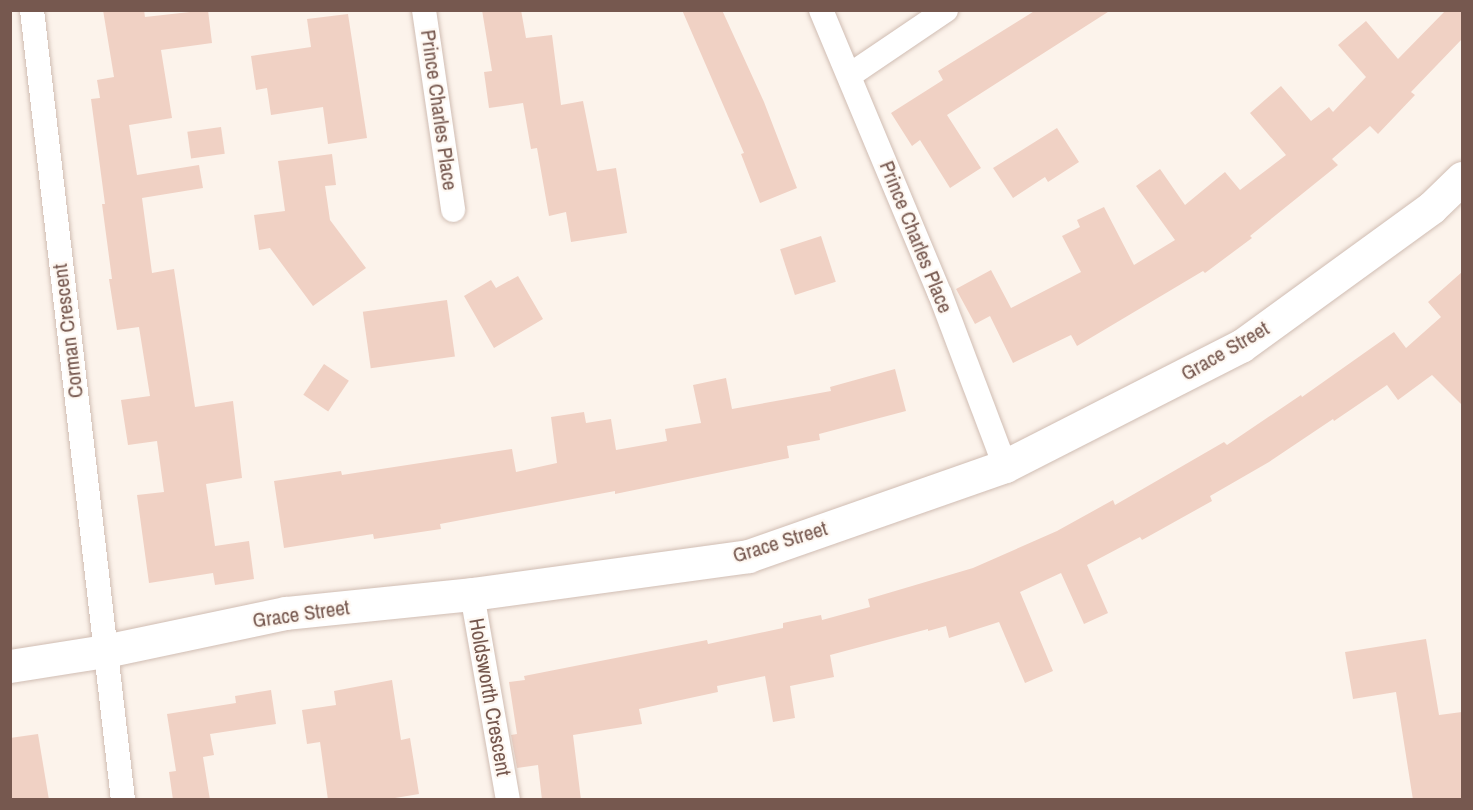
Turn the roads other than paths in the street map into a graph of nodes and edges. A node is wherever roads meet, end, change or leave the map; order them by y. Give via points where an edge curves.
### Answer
1 (32, 10) edge
2 (424, 10) edge
3 (821, 10) edge
4 (946, 10) edge
5 (850, 75) junction
6 (1462, 178) edge
7 (453, 210) dead end
8 (1005, 466) junction
9 (472, 594) junction
10 (105, 651) junction
11 (10, 666) edge
12 (123, 800) edge
13 (508, 800) edge

1 - 10 street, Corman Crescent
2 - 7 street, Prince Charles Place
3 - 5 street, Prince Charles Place
4 - 5 street
5 - 8 street, Prince Charles Place
6 - 8 street, Grace Street via 1431,208 1241,346
8 - 9 street, Grace Street via 748,556
9 - 10 street, Grace Street via 286,613
9 - 13 street, Holdsworth Crescent
10 - 11 street, Grace Street
10 - 12 street

